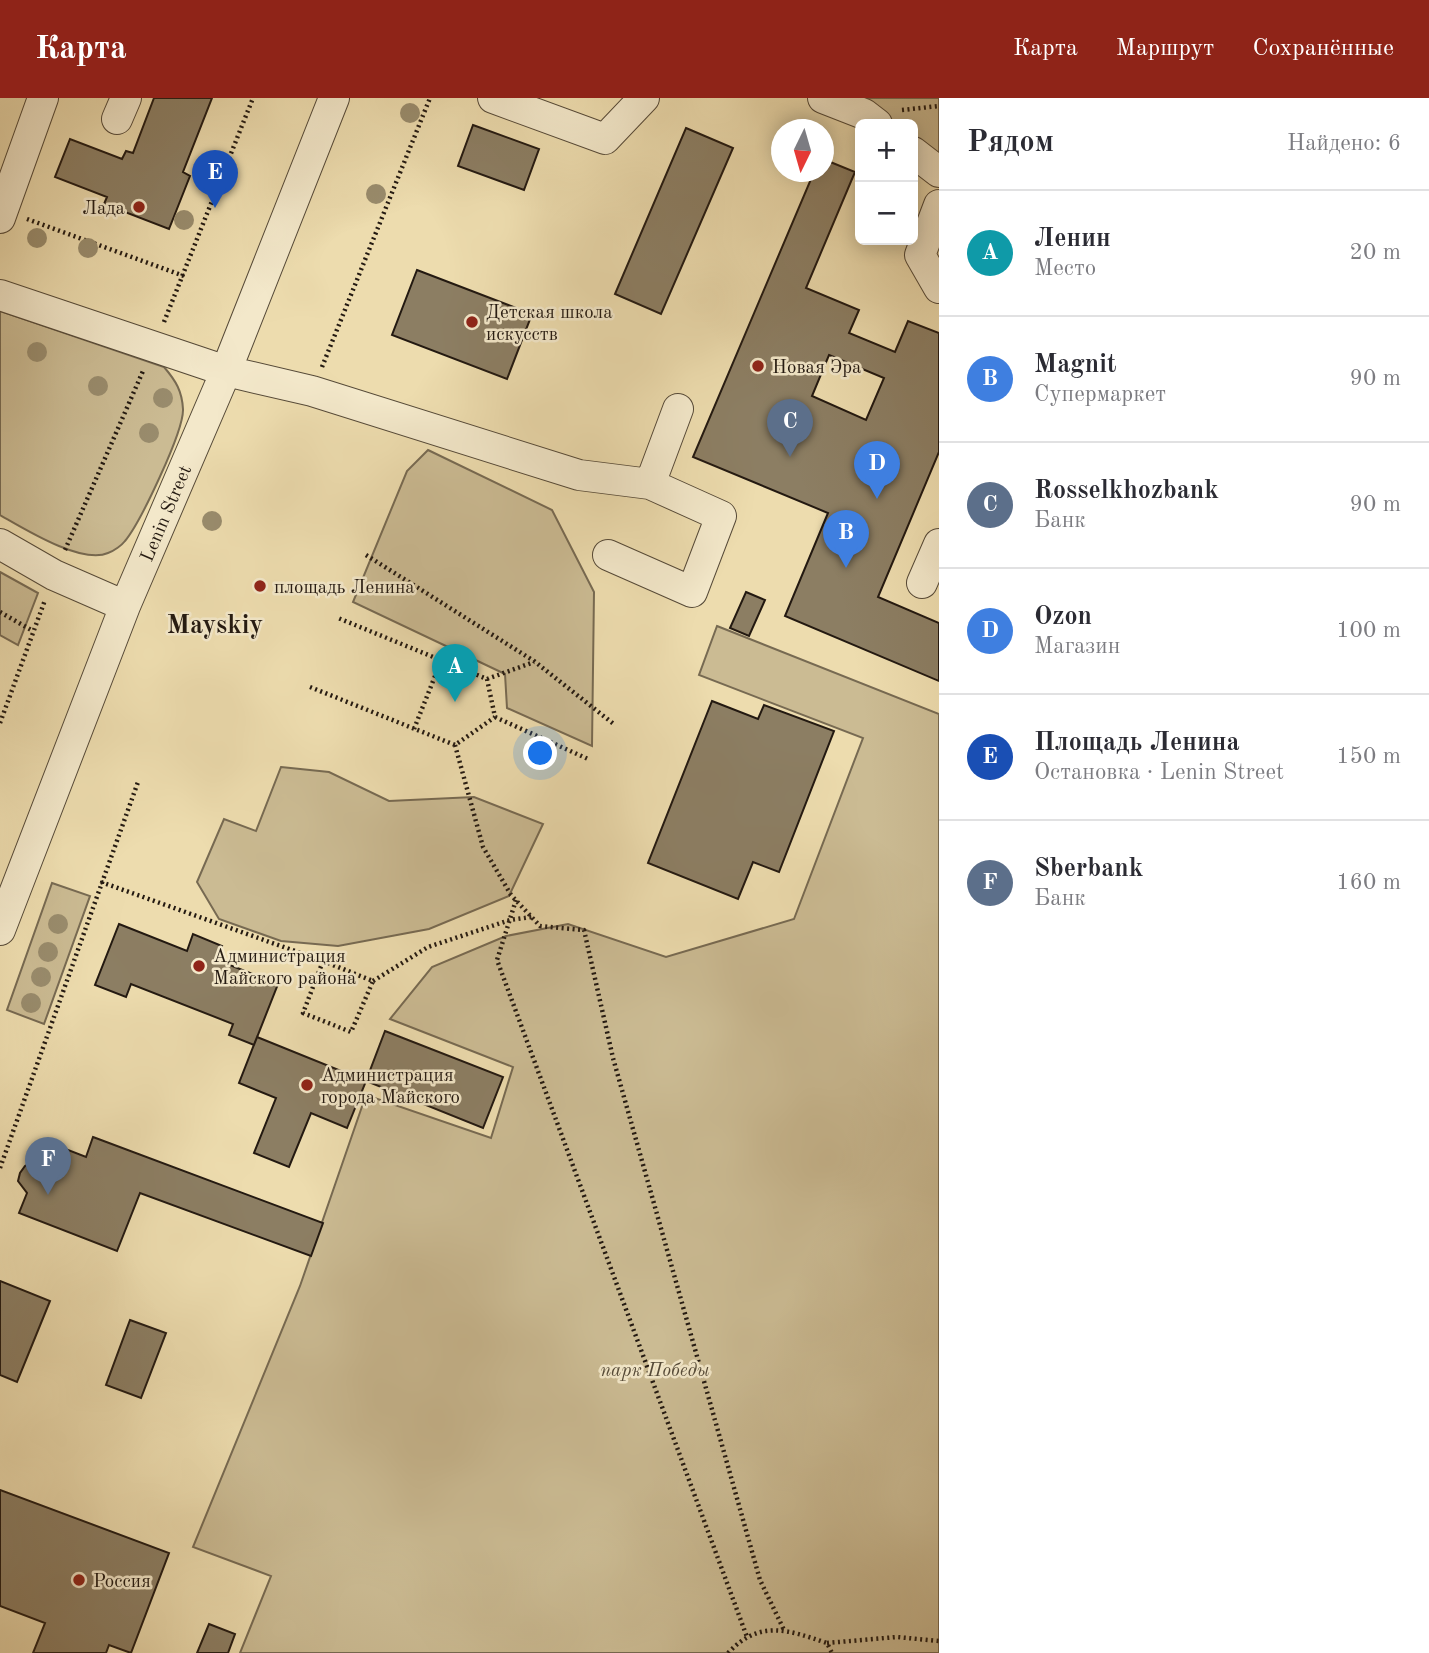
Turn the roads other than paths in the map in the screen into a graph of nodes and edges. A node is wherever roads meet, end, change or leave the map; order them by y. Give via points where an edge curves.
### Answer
1 (43, 98) edge
2 (334, 98) edge
3 (493, 98) edge
4 (644, 98) edge
5 (823, 98) edge
6 (870, 119) edge
7 (918, 156) edge
8 (939, 173) edge
9 (939, 205) edge
10 (10, 217) edge
11 (939, 288) edge
12 (0, 295) edge
13 (226, 371) junction
14 (678, 409) dead end
15 (650, 484) junction
16 (0, 544) edge
17 (939, 544) edge
18 (608, 555) dead end
19 (922, 583) dead end
20 (125, 606) junction
21 (3, 913) edge

1 - 10 street
2 - 13 street, Lenin Street
3 - 4 street via 605,139
5 - 6 street
7 - 8 street
9 - 11 street via 920,255
12 - 13 street
13 - 15 street via 312,391 579,475
13 - 20 street, Lenin Street
14 - 15 street
15 - 18 street via 721,516 692,592
16 - 20 street via 54,575
17 - 19 street
20 - 21 street, Lenin Street

